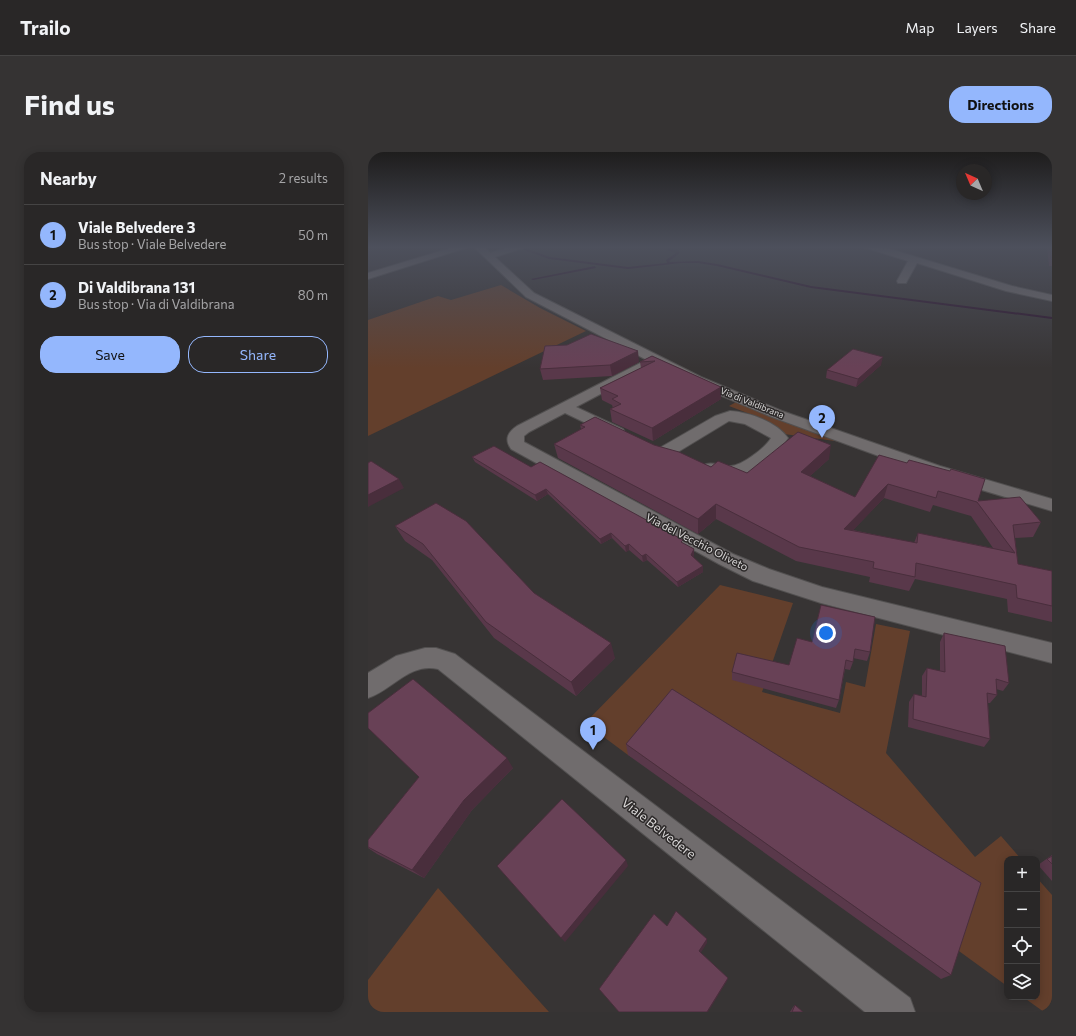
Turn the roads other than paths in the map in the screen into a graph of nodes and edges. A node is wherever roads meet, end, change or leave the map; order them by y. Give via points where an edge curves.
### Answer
1 (522, 287) edge
2 (1004, 287) edge
3 (1052, 298) edge
4 (654, 360) junction
5 (564, 407) junction
6 (627, 437) edge
7 (692, 461) joint
8 (1052, 505) edge
9 (1052, 653) edge
10 (368, 687) edge
11 (896, 1012) edge

1 - 4 street, Via di Valdibrana via 530,295
2 - 3 street
4 - 5 street, Via del Vecchio Oliveto
4 - 8 street, Via di Valdibrana via 785,417 934,470
5 - 6 street
5 - 9 street, Via del Vecchio Oliveto via 518,433 514,441 517,445 726,559 761,575 821,595
7 - 7 street via 655,451 731,416 772,431 780,438 748,467 738,472
10 - 11 street, Viale Belvedere via 393,670 416,660 427,657 446,661

